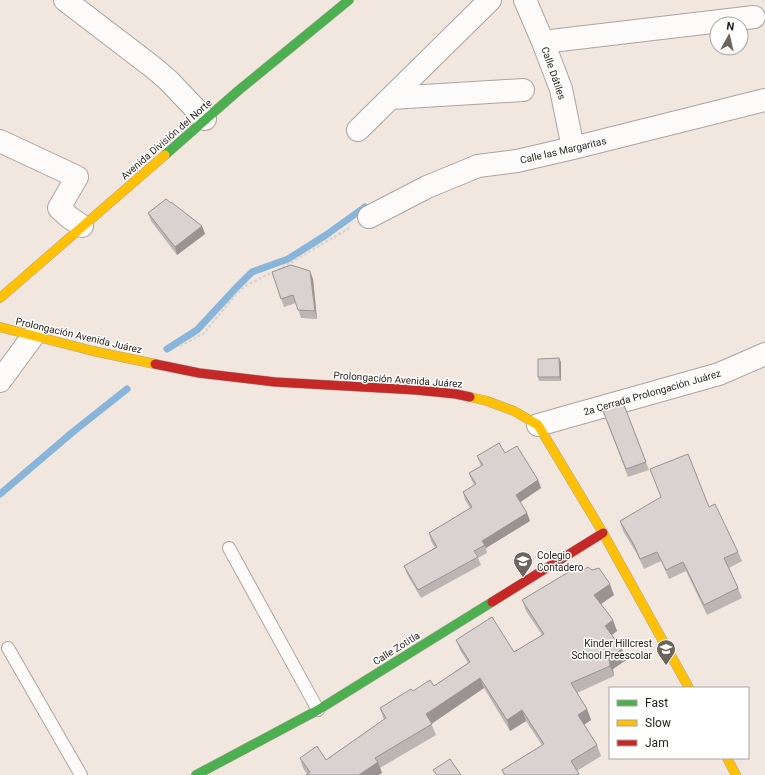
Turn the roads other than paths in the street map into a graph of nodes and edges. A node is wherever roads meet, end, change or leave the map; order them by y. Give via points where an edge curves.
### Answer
1 (65, 0) edge
2 (349, 0) edge
3 (490, 0) edge
4 (525, 0) edge
5 (754, 17) dead end
6 (543, 42) junction
7 (523, 90) dead end
8 (391, 98) junction
9 (765, 100) edge
10 (205, 119) junction
11 (358, 130) dead end
12 (0, 141) edge
13 (573, 148) junction
14 (369, 217) road end
15 (82, 226) junction
16 (0, 298) edge
17 (0, 327) edge
18 (33, 336) junction
19 (765, 354) edge
20 (0, 381) edge
21 (538, 425) junction
22 (603, 533) junction
23 (230, 548) dead end
24 (8, 648) dead end
25 (687, 687) edge
26 (318, 710) junction
27 (728, 759) edge
28 (81, 775) edge
29 (196, 775) edge
30 (736, 775) edge

1 - 10 street via 154,68
2 - 10 street, Avenida División del Norte
3 - 8 street
4 - 6 street, Calle Dátiles
5 - 6 street
6 - 13 street, Calle Dátiles via 561,88
7 - 8 street
8 - 11 street
9 - 13 street, Calle las Margaritas
10 - 15 street, Avenida División del Norte
12 - 15 street via 77,177 59,208
13 - 14 street, Calle las Margaritas via 517,161 478,166 427,187
15 - 16 street, Avenida División del Norte
17 - 18 street, Prolongación Avenida Juárez
18 - 20 street
18 - 21 street, Prolongación Avenida Juárez via 198,373 275,382 456,394 514,410
19 - 21 street, 2a Cerrada Prolongación Juárez via 719,374
21 - 22 street, Prolongación Avenida Juárez
22 - 25 street, Prolongación Avenida Juárez
22 - 26 street, Calle Zotitla
23 - 26 lane
24 - 28 lane
26 - 29 street, Calle Zotitla
27 - 30 street

